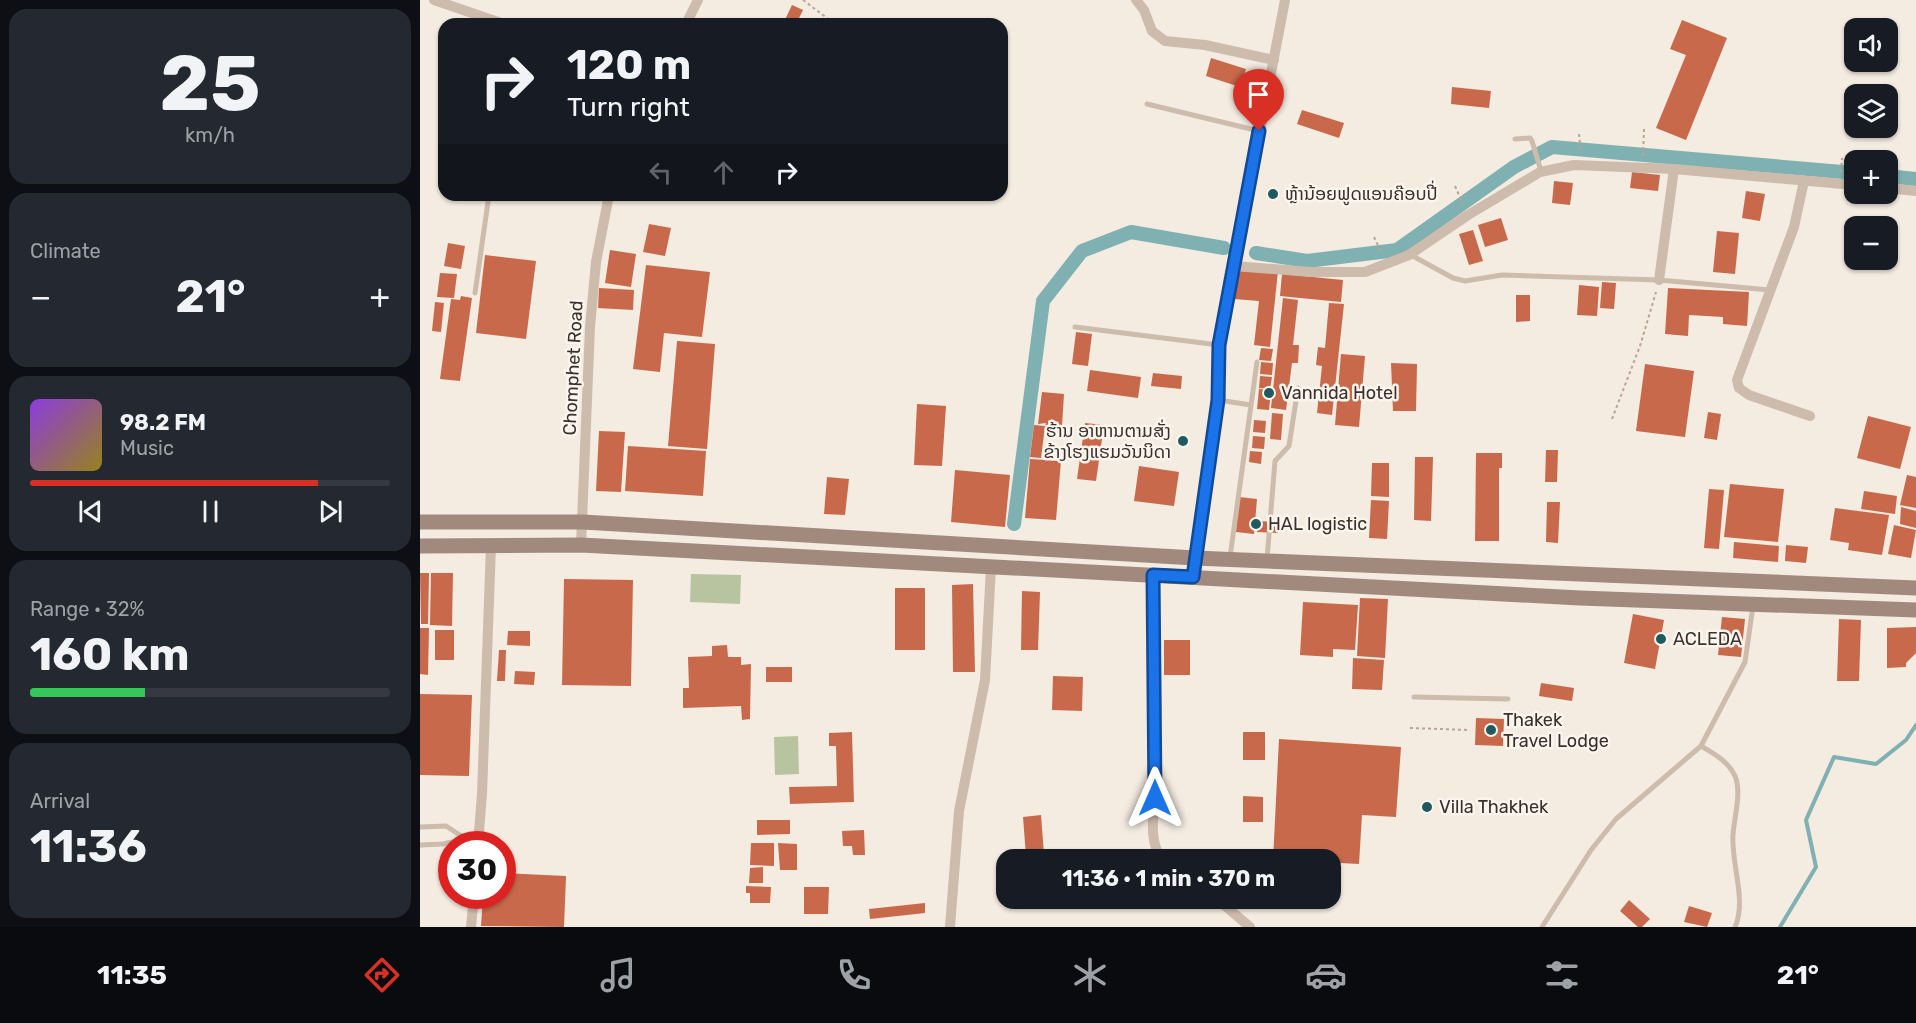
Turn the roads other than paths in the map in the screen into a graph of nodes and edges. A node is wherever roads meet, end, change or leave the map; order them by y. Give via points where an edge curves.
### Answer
1 (434, 0) edge
2 (698, 0) edge
3 (1136, 0) edge
4 (1285, 0) edge
5 (486, 18) edge
6 (689, 18) edge
7 (1274, 60) junction
8 (1147, 104) dead end
9 (1259, 131) junction
10 (1515, 139) dead end
11 (1674, 169) junction
12 (1541, 171) junction
13 (1804, 181) junction
14 (1844, 184) edge
15 (1898, 189) edge
16 (1916, 191) edge
17 (488, 201) edge
18 (607, 201) edge
19 (1409, 255) junction
20 (1233, 266) junction
21 (1659, 280) junction
22 (1770, 290) junction
23 (475, 293) dead end
24 (1075, 327) dead end
25 (1219, 345) junction
26 (1257, 362) dead end
27 (1298, 388) dead end
28 (1218, 400) junction
29 (1251, 405) junction
30 (1810, 416) dead end
31 (420, 522) edge
32 (583, 522) junction
33 (491, 545) junction
34 (581, 545) junction
35 (420, 546) edge
36 (1196, 558) junction
37 (1230, 559) junction
38 (1267, 561) junction
39 (991, 567) junction
40 (1153, 575) junction
41 (1193, 577) junction
42 (1916, 588) edge
43 (1753, 604) junction
44 (1916, 610) edge
45 (1414, 697) dead end
46 (1508, 699) dead end
47 (1701, 746) junction
48 (420, 827) edge
49 (454, 831) edge
50 (478, 831) edge
51 (438, 843) edge
52 (420, 845) edge
53 (1155, 849) edge
54 (473, 909) edge
55 (1229, 909) edge
56 (471, 927) edge
57 (950, 927) edge
58 (1250, 927) edge
59 (1542, 927) edge
60 (1735, 927) edge

1 - 5 street
2 - 6 street
3 - 7 street via 1152,31 1165,41
4 - 7 street
7 - 9 street
8 - 9 lane
9 - 20 street
10 - 12 lane via 1530,138
11 - 12 street via 1582,165
11 - 13 street
11 - 21 street
12 - 19 street
13 - 14 street
13 - 22 street via 1794,227
15 - 16 street
17 - 23 lane
18 - 32 street, Chomphet Road via 596,262 591,327
19 - 20 street via 1365,272
19 - 21 lane via 1465,281 1502,275
20 - 25 street
21 - 22 lane
22 - 30 street via 1737,380 1739,388
24 - 25 lane
25 - 28 street
26 - 29 lane
27 - 38 lane via 1289,446 1275,461
28 - 29 lane
28 - 36 street
29 - 37 lane
31 - 32 main road
32 - 34 street, Chomphet Road
32 - 36 main road
33 - 34 main road
33 - 35 main road
33 - 50 street
34 - 39 main road
36 - 37 main road
36 - 41 street
37 - 38 main road
38 - 42 main road
39 - 40 main road
39 - 57 street via 985,680 959,811
40 - 41 main road
40 - 53 street
41 - 43 main road
43 - 44 main road
43 - 47 lane via 1745,662
45 - 46 lane
47 - 59 lane via 1616,819 1591,850
47 - 60 lane via 1729,766 1736,777
48 - 49 lane via 446,826
51 - 52 lane
54 - 56 street
55 - 58 street

